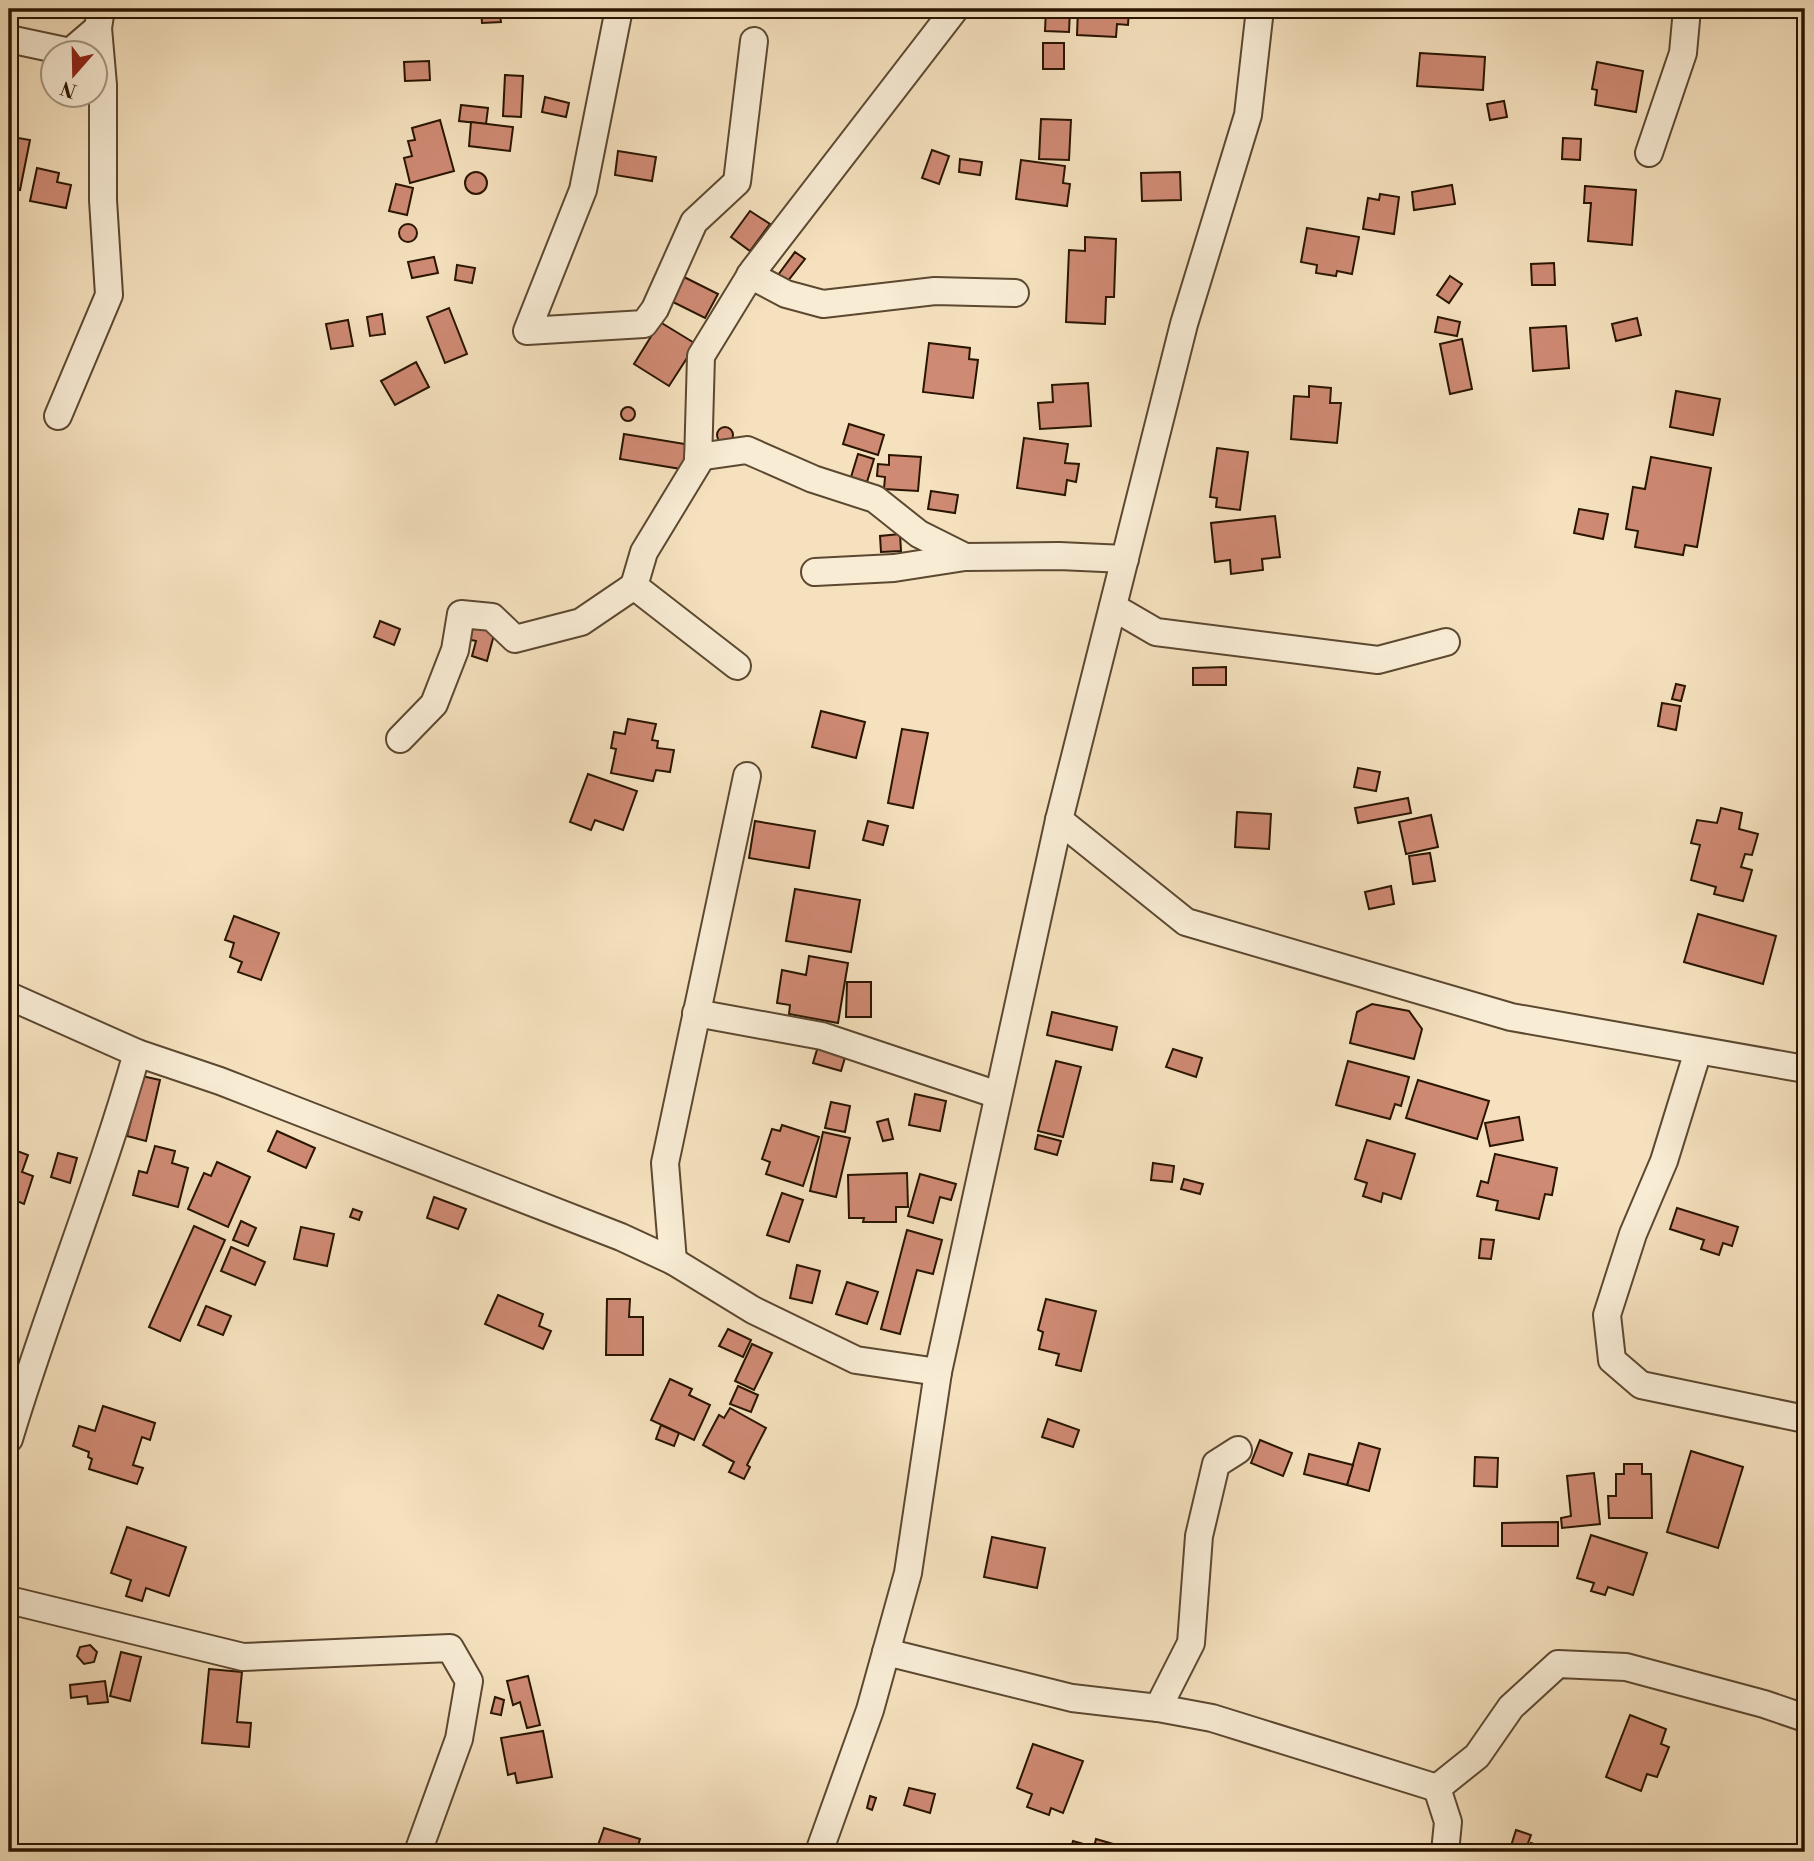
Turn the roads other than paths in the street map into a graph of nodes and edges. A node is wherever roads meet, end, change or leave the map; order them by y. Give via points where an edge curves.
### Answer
1 (619, 9) edge
2 (955, 9) edge
3 (1259, 9) edge
4 (1687, 9) edge
5 (100, 19) edge
6 (9, 39) edge
7 (754, 41) dead end
8 (1649, 153) dead end
9 (750, 275) junction
10 (1015, 293) dead end
11 (58, 416) dead end
12 (698, 457) junction
13 (965, 557) junction
14 (1125, 559) junction
15 (815, 572) dead end
16 (634, 586) junction
17 (1113, 607) junction
18 (1446, 642) dead end
19 (737, 666) dead end
20 (400, 739) dead end
21 (747, 776) dead end
22 (1059, 820) junction
23 (9, 996) edge
24 (696, 1013) junction
25 (1698, 1051) junction
26 (136, 1053) junction
27 (1805, 1069) edge
28 (998, 1096) junction
29 (673, 1261) junction
30 (938, 1372) junction
31 (1805, 1419) edge
32 (9, 1439) edge
33 (1238, 1450) dead end
34 (9, 1600) edge
35 (886, 1652) junction
36 (1158, 1708) junction
37 (1805, 1718) edge
38 (1437, 1788) junction
39 (418, 1852) edge
40 (818, 1852) edge
41 (1445, 1852) edge

1 - 7 street via 583,190 527,331 644,324 694,222 737,182
2 - 9 street
3 - 14 street via 1248,115 1184,324
4 - 8 street via 1683,53
5 - 6 street via 70,52
5 - 11 street via 109,295
9 - 10 street via 786,294 823,304 935,291
9 - 12 street via 701,356
12 - 13 street via 747,450 875,499 919,534
12 - 16 street via 645,552
13 - 14 street
13 - 15 street via 894,568
14 - 17 street
16 - 19 street
16 - 20 street via 581,622 515,639 492,617 461,614 455,650 434,704
17 - 18 street via 1156,632 1378,660
17 - 22 street
21 - 24 street
22 - 25 street via 1186,922 1511,1017
22 - 28 street
23 - 26 street
24 - 28 street via 822,1036
24 - 29 street via 664,1163
25 - 27 street
25 - 31 street via 1664,1161 1633,1234 1607,1315 1612,1360 1641,1385
26 - 29 street via 220,1081
26 - 32 street
28 - 30 street
29 - 30 street via 754,1310 856,1360
30 - 35 street via 908,1573
33 - 36 street via 1216,1464 1199,1536 1191,1643
34 - 39 street via 243,1657 450,1648 469,1681 459,1739
35 - 36 street via 1072,1698
35 - 40 street via 870,1710
36 - 38 street via 1212,1718
37 - 38 street via 1626,1667 1558,1664 1511,1707 1478,1756
38 - 41 street via 1448,1822

